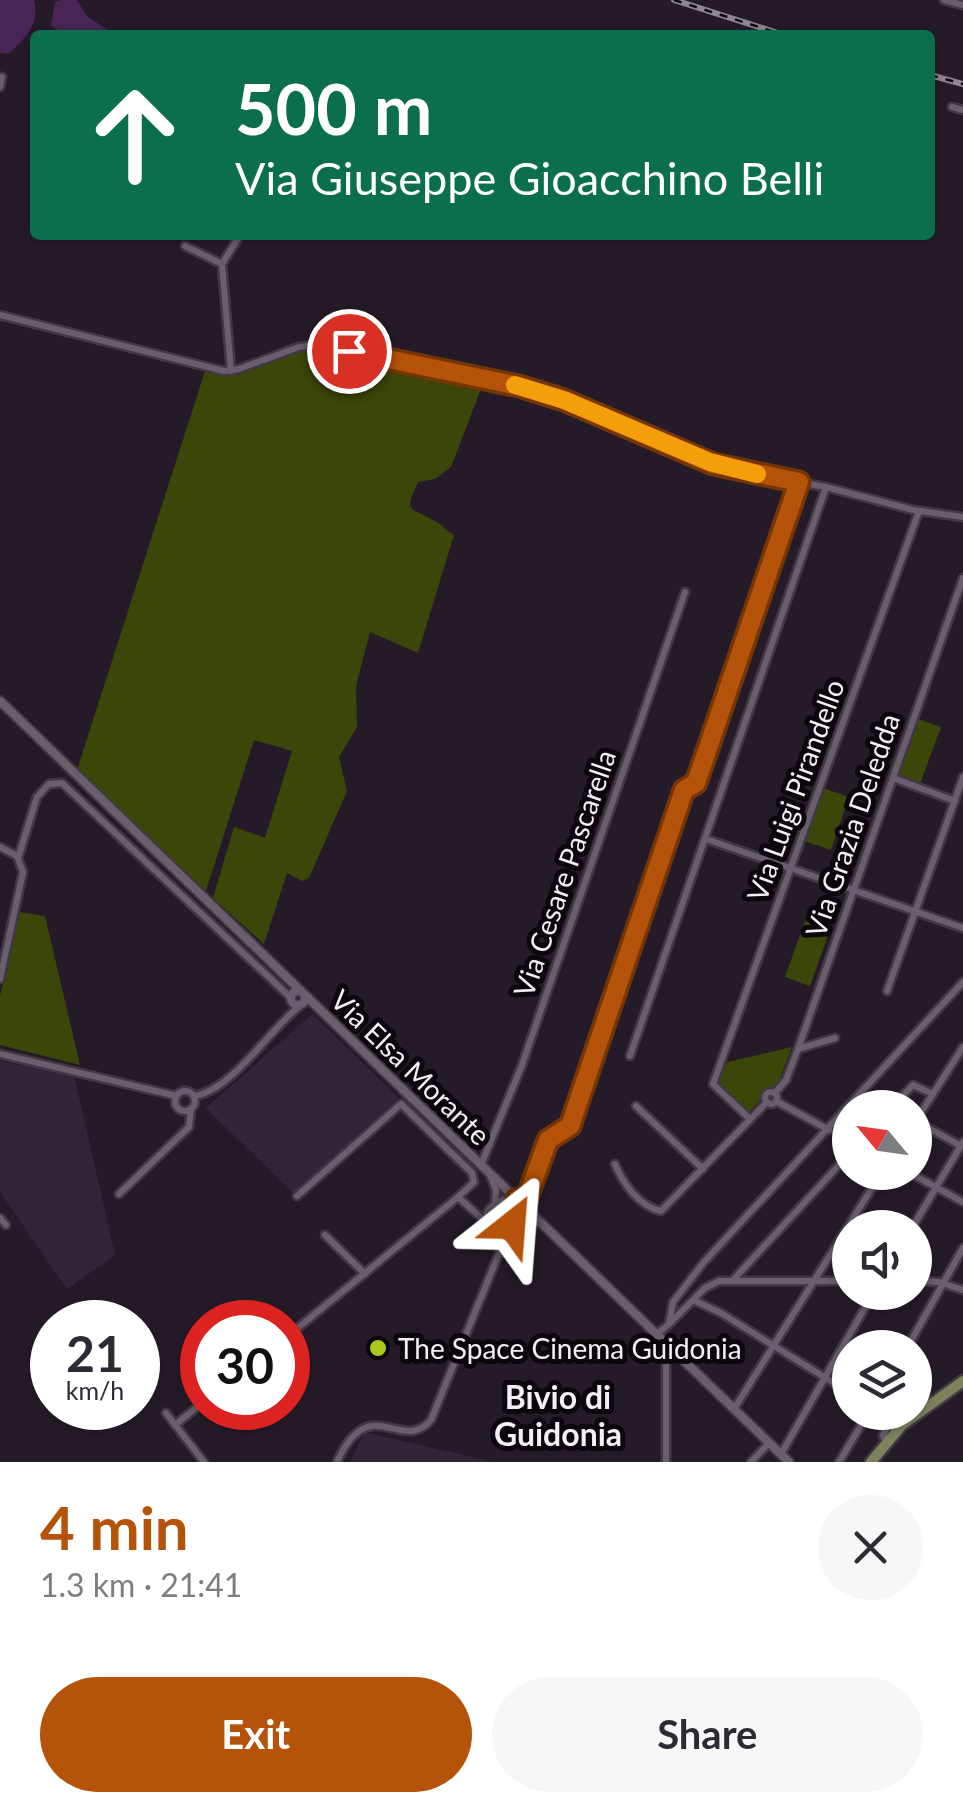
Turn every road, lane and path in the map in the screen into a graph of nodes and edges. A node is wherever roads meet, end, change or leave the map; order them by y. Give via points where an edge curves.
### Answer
1 (944, 0) edge
2 (963, 5) edge
3 (2, 77) edge
4 (0, 87) edge
5 (952, 107) dead end
6 (963, 110) edge
7 (237, 240) edge
8 (185, 246) dead end
9 (222, 264) junction
10 (0, 314) edge
11 (231, 371) junction
12 (799, 482) junction
13 (826, 487) junction
14 (919, 511) junction
15 (963, 518) edge
16 (963, 578) edge
17 (685, 592) dead end
18 (0, 701) edge
19 (963, 777) edge
20 (893, 778) junction
21 (955, 801) junction
22 (706, 839) junction
23 (0, 847) edge
24 (18, 858) junction
25 (791, 868) junction
26 (852, 891) junction
27 (915, 911) junction
28 (963, 928) edge
29 (0, 980) edge
30 (963, 982) edge
31 (887, 991) dead end
32 (303, 993) junction
33 (291, 998) junction
34 (301, 1005) junction
35 (284, 1018) junction
36 (835, 1038) dead end
37 (963, 1047) edge
38 (798, 1050) junction
39 (0, 1054) edge
40 (630, 1056) dead end
41 (933, 1094) edge
42 (176, 1096) junction
43 (194, 1096) junction
44 (773, 1099) junction
45 (636, 1106) dead end
46 (192, 1109) junction
47 (750, 1119) junction
48 (829, 1130) junction
49 (932, 1130) edge
50 (962, 1144) edge
51 (615, 1164) dead end
52 (481, 1166) junction
53 (703, 1169) junction
54 (832, 1173) edge
55 (491, 1176) junction
56 (932, 1186) edge
57 (936, 1188) junction
58 (870, 1190) edge
59 (119, 1194) dead end
60 (297, 1196) dead end
61 (458, 1198) junction
62 (963, 1202) edge
63 (520, 1203) junction
64 (492, 1207) junction
65 (923, 1210) edge
66 (474, 1212) junction
67 (0, 1218) edge
68 (513, 1222) junction
69 (487, 1223) junction
70 (541, 1223) junction
71 (6, 1225) dead end
72 (495, 1231) junction
73 (325, 1235) dead end
74 (963, 1248) edge
75 (364, 1274) junction
76 (734, 1279) junction
77 (812, 1280) junction
78 (832, 1281) edge
79 (932, 1282) edge
80 (944, 1283) junction
81 (963, 1290) edge
82 (693, 1300) junction
83 (864, 1310) edge
84 (310, 1318) edge
85 (669, 1324) junction
86 (917, 1330) edge
87 (656, 1334) junction
88 (666, 1343) junction
89 (772, 1344) junction
90 (825, 1377) junction
91 (832, 1381) edge
92 (963, 1381) edge
93 (734, 1409) junction
94 (166, 1413) dead end
95 (180, 1421) edge
96 (175, 1425) junction
97 (858, 1430) edge
98 (885, 1430) edge
99 (886, 1442) junction
100 (769, 1443) junction
101 (780, 1454) junction
102 (871, 1461) edge
103 (204, 1462) edge
104 (337, 1462) edge
105 (666, 1462) edge
106 (751, 1462) edge
107 (789, 1462) edge
108 (839, 1462) edge

1 - 2 street
3 - 4 street
5 - 6 street
7 - 9 street
8 - 9 street
9 - 11 street
10 - 11 street
11 - 12 street via 298,346 332,343 370,358 531,389 713,464
12 - 13 street
12 - 63 street via 693,786 684,790 570,1126 548,1140
13 - 14 street
13 - 22 street
14 - 15 street
14 - 25 street, Via Luigi Pirandello
16 - 20 street, Via Grazia Deledda
17 - 52 street, Via Cesare Pascarella
18 - 32 street, Via Elsa Morante
19 - 21 street
20 - 21 street
20 - 26 street, Via Grazia Deledda
21 - 27 street
22 - 25 street
22 - 40 street
23 - 24 street
24 - 29 street via 22,881
24 - 33 street via 38,797 48,784 62,784
25 - 26 street
25 - 47 street, Via Luigi Pirandello via 712,1084
26 - 27 street
26 - 38 street, Via Grazia Deledda
27 - 28 street
27 - 31 street
30 - 48 street
32 - 33 street via 294,991
32 - 34 street
32 - 52 street, Via Elsa Morante
33 - 34 street
33 - 35 street
34 - 35 street
35 - 43 street via 220,1086
36 - 38 street
37 - 41 street
38 - 44 street, Via Grazia Deledda
39 - 42 street
42 - 43 street
42 - 46 street via 179,1108
43 - 46 street
44 - 47 street
44 - 48 street
45 - 53 street
46 - 59 street via 189,1127
47 - 53 street
48 - 85 street via 691,1278 673,1302
49 - 50 street
50 - 57 street
51 - 53 street via 626,1186 659,1212
52 - 55 street, Via Elsa Morante
54 - 76 street
55 - 63 street, Via Elsa Morante
55 - 64 street
56 - 57 street
57 - 62 street
57 - 65 street
58 - 77 street
60 - 61 street via 401,1104 474,1176
61 - 66 street
61 - 75 street
63 - 64 street via 504,1198
63 - 68 street
63 - 70 street, Via Elsa Morante
64 - 66 street
64 - 68 street via 508,1207
64 - 69 street
66 - 69 street
67 - 71 street
68 - 70 street
68 - 72 street
69 - 72 street
70 - 87 street, Via Elsa Morante
72 - 104 street via 500,1251 432,1420 414,1430 360,1428
73 - 75 street
74 - 80 street
75 - 84 street
76 - 77 street
76 - 82 street via 713,1283
77 - 78 street
77 - 89 street
79 - 80 street
80 - 81 street
80 - 86 street
82 - 85 street
82 - 89 street
83 - 90 street
85 - 87 street
87 - 88 street, Via Elsa Morante
88 - 93 street, Via Elsa Morante
88 - 105 street
89 - 90 street
89 - 93 street
90 - 91 street
90 - 101 street
92 - 99 main road
93 - 100 street, Via Elsa Morante
94 - 96 street
95 - 96 street
96 - 103 street
97 - 108 street
98 - 99 street
99 - 102 main road
100 - 101 street, Via Elsa Morante
100 - 106 street
101 - 107 street, Via Elsa Morante

